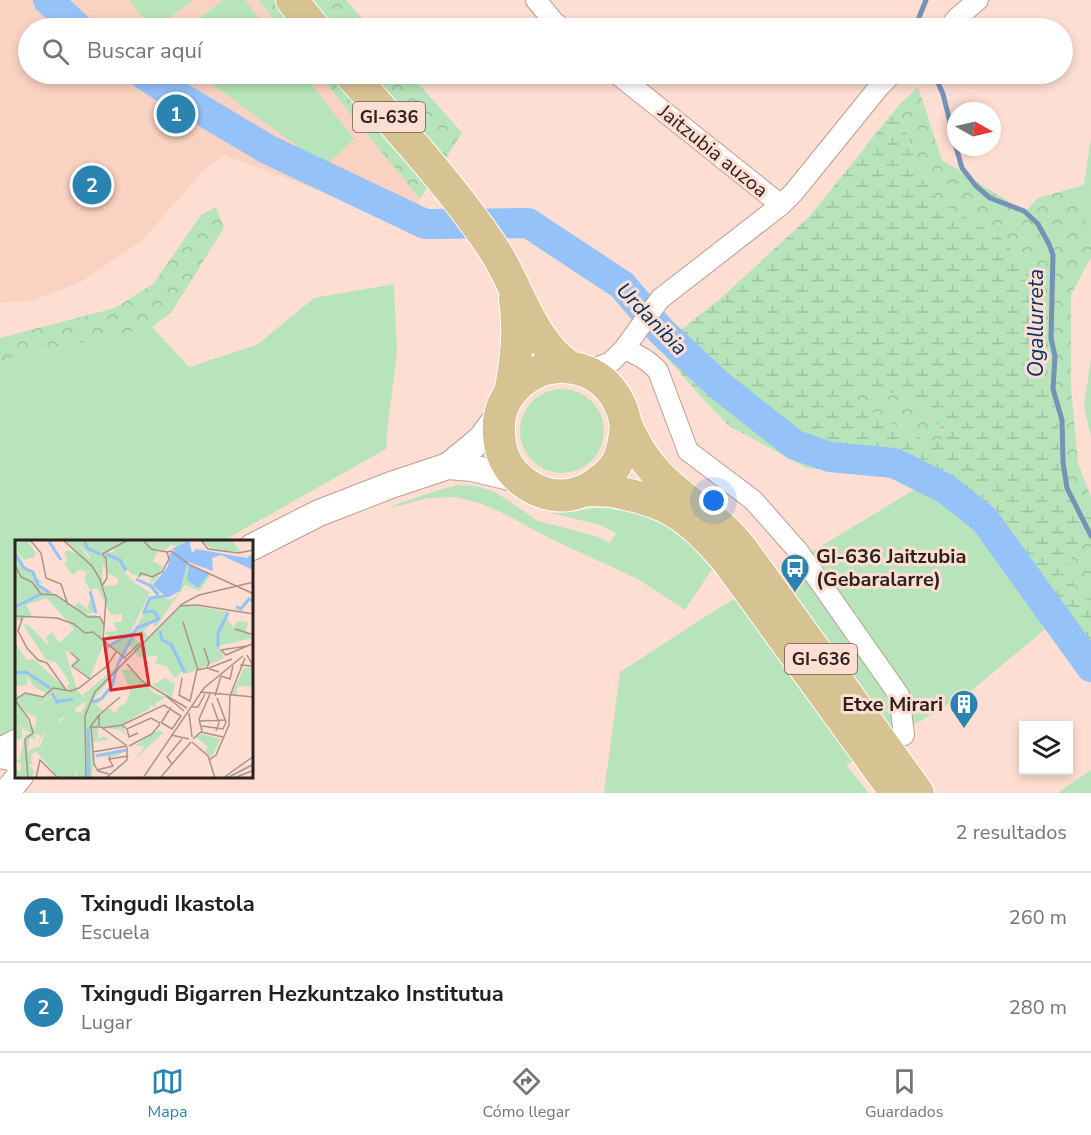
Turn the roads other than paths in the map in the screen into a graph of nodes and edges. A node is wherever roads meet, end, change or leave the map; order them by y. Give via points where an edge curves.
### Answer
1 (292, 0) edge
2 (536, 0) edge
3 (978, 0) edge
4 (306, 18) edge
5 (551, 18) edge
6 (957, 18) edge
7 (359, 84) edge
8 (629, 84) edge
9 (882, 84) edge
10 (781, 206) junction
11 (513, 288) junction
12 (625, 347) junction
13 (574, 368) junction
14 (613, 391) junction
15 (505, 403) junction
16 (626, 424) junction
17 (448, 466) junction
18 (522, 480) junction
19 (586, 490) junction
20 (254, 546) edge
21 (904, 735) dead end
22 (15, 744) edge
23 (0, 751) edge
24 (0, 758) edge
25 (15, 763) edge
26 (19, 778) edge
27 (6, 793) edge
28 (896, 793) edge
29 (918, 793) edge

1 - 4 main road
2 - 5 street
3 - 6 street
7 - 11 main road, GI-636 via 455,197 492,246
8 - 10 street, Jaitzubia auzoa
9 - 10 street, Jaitzubia auzoa
10 - 12 street, Jaitzubia auzoa via 660,298
11 - 13 main road, GI-636 via 549,348
11 - 15 main road, GI-636 via 517,353
12 - 13 street via 602,366
12 - 14 street via 612,372
12 - 21 street via 658,371 688,451 753,500 798,551 899,695
13 - 14 main road, GI-636 via 590,373
13 - 15 main road via 552,367 536,372 521,381
14 - 16 main road, GI-636
15 - 17 street via 482,438
15 - 18 main road, GI-636 via 498,431 501,449 508,465
16 - 19 main road, GI-636 via 617,464 604,480
16 - 29 main road, GI-636 via 654,470 741,548
17 - 18 street
17 - 20 street via 319,513
18 - 19 main road, GI-636 via 551,494 569,495
19 - 28 main road, GI-636 via 610,491 656,502 687,519 709,539
22 - 23 street
24 - 25 street
26 - 27 street

